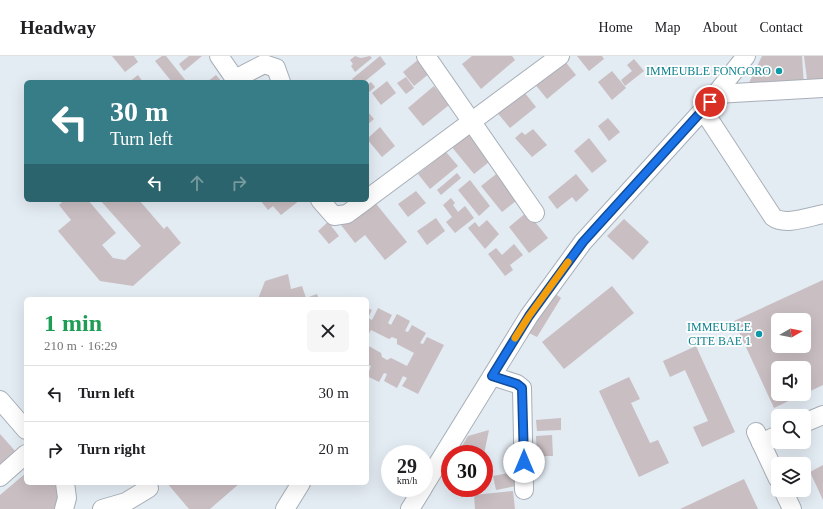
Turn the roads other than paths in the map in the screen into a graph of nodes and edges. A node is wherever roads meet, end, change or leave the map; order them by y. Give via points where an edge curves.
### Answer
1 (219, 56) edge
2 (426, 56) edge
3 (560, 56) edge
4 (746, 56) edge
5 (236, 80) edge
6 (281, 80) edge
7 (823, 88) edge
8 (716, 94) junction
9 (703, 110) junction
10 (472, 121) junction
11 (369, 198) edge
12 (322, 202) edge
13 (363, 202) edge
14 (536, 213) dead end
15 (823, 214) edge
16 (492, 376) junction
17 (0, 400) edge
18 (823, 415) edge
19 (811, 420) edge
20 (24, 428) edge
21 (771, 436) edge
22 (24, 456) edge
23 (771, 465) edge
24 (433, 472) edge
25 (0, 477) edge
26 (65, 485) edge
27 (300, 485) edge
28 (149, 488) dead end
29 (524, 490) dead end
30 (418, 497) edge
31 (786, 497) edge
32 (130, 506) edge
33 (64, 509) edge
34 (102, 509) edge
35 (285, 509) edge
36 (410, 509) edge
37 (792, 509) edge

1 - 5 street
2 - 10 street
3 - 10 street
4 - 8 street
5 - 6 street via 264,64 276,68
7 - 8 street
8 - 9 street
9 - 15 street via 772,217 778,221 787,221
9 - 16 street via 583,242 529,316
10 - 11 street
10 - 14 street
12 - 13 street via 334,216 347,214
16 - 24 street
16 - 29 street via 522,388
17 - 20 street
18 - 19 street
21 - 23 street via 758,438
22 - 25 street
26 - 33 street via 67,498
27 - 35 street
28 - 32 street
30 - 36 street
31 - 37 street
32 - 34 street

